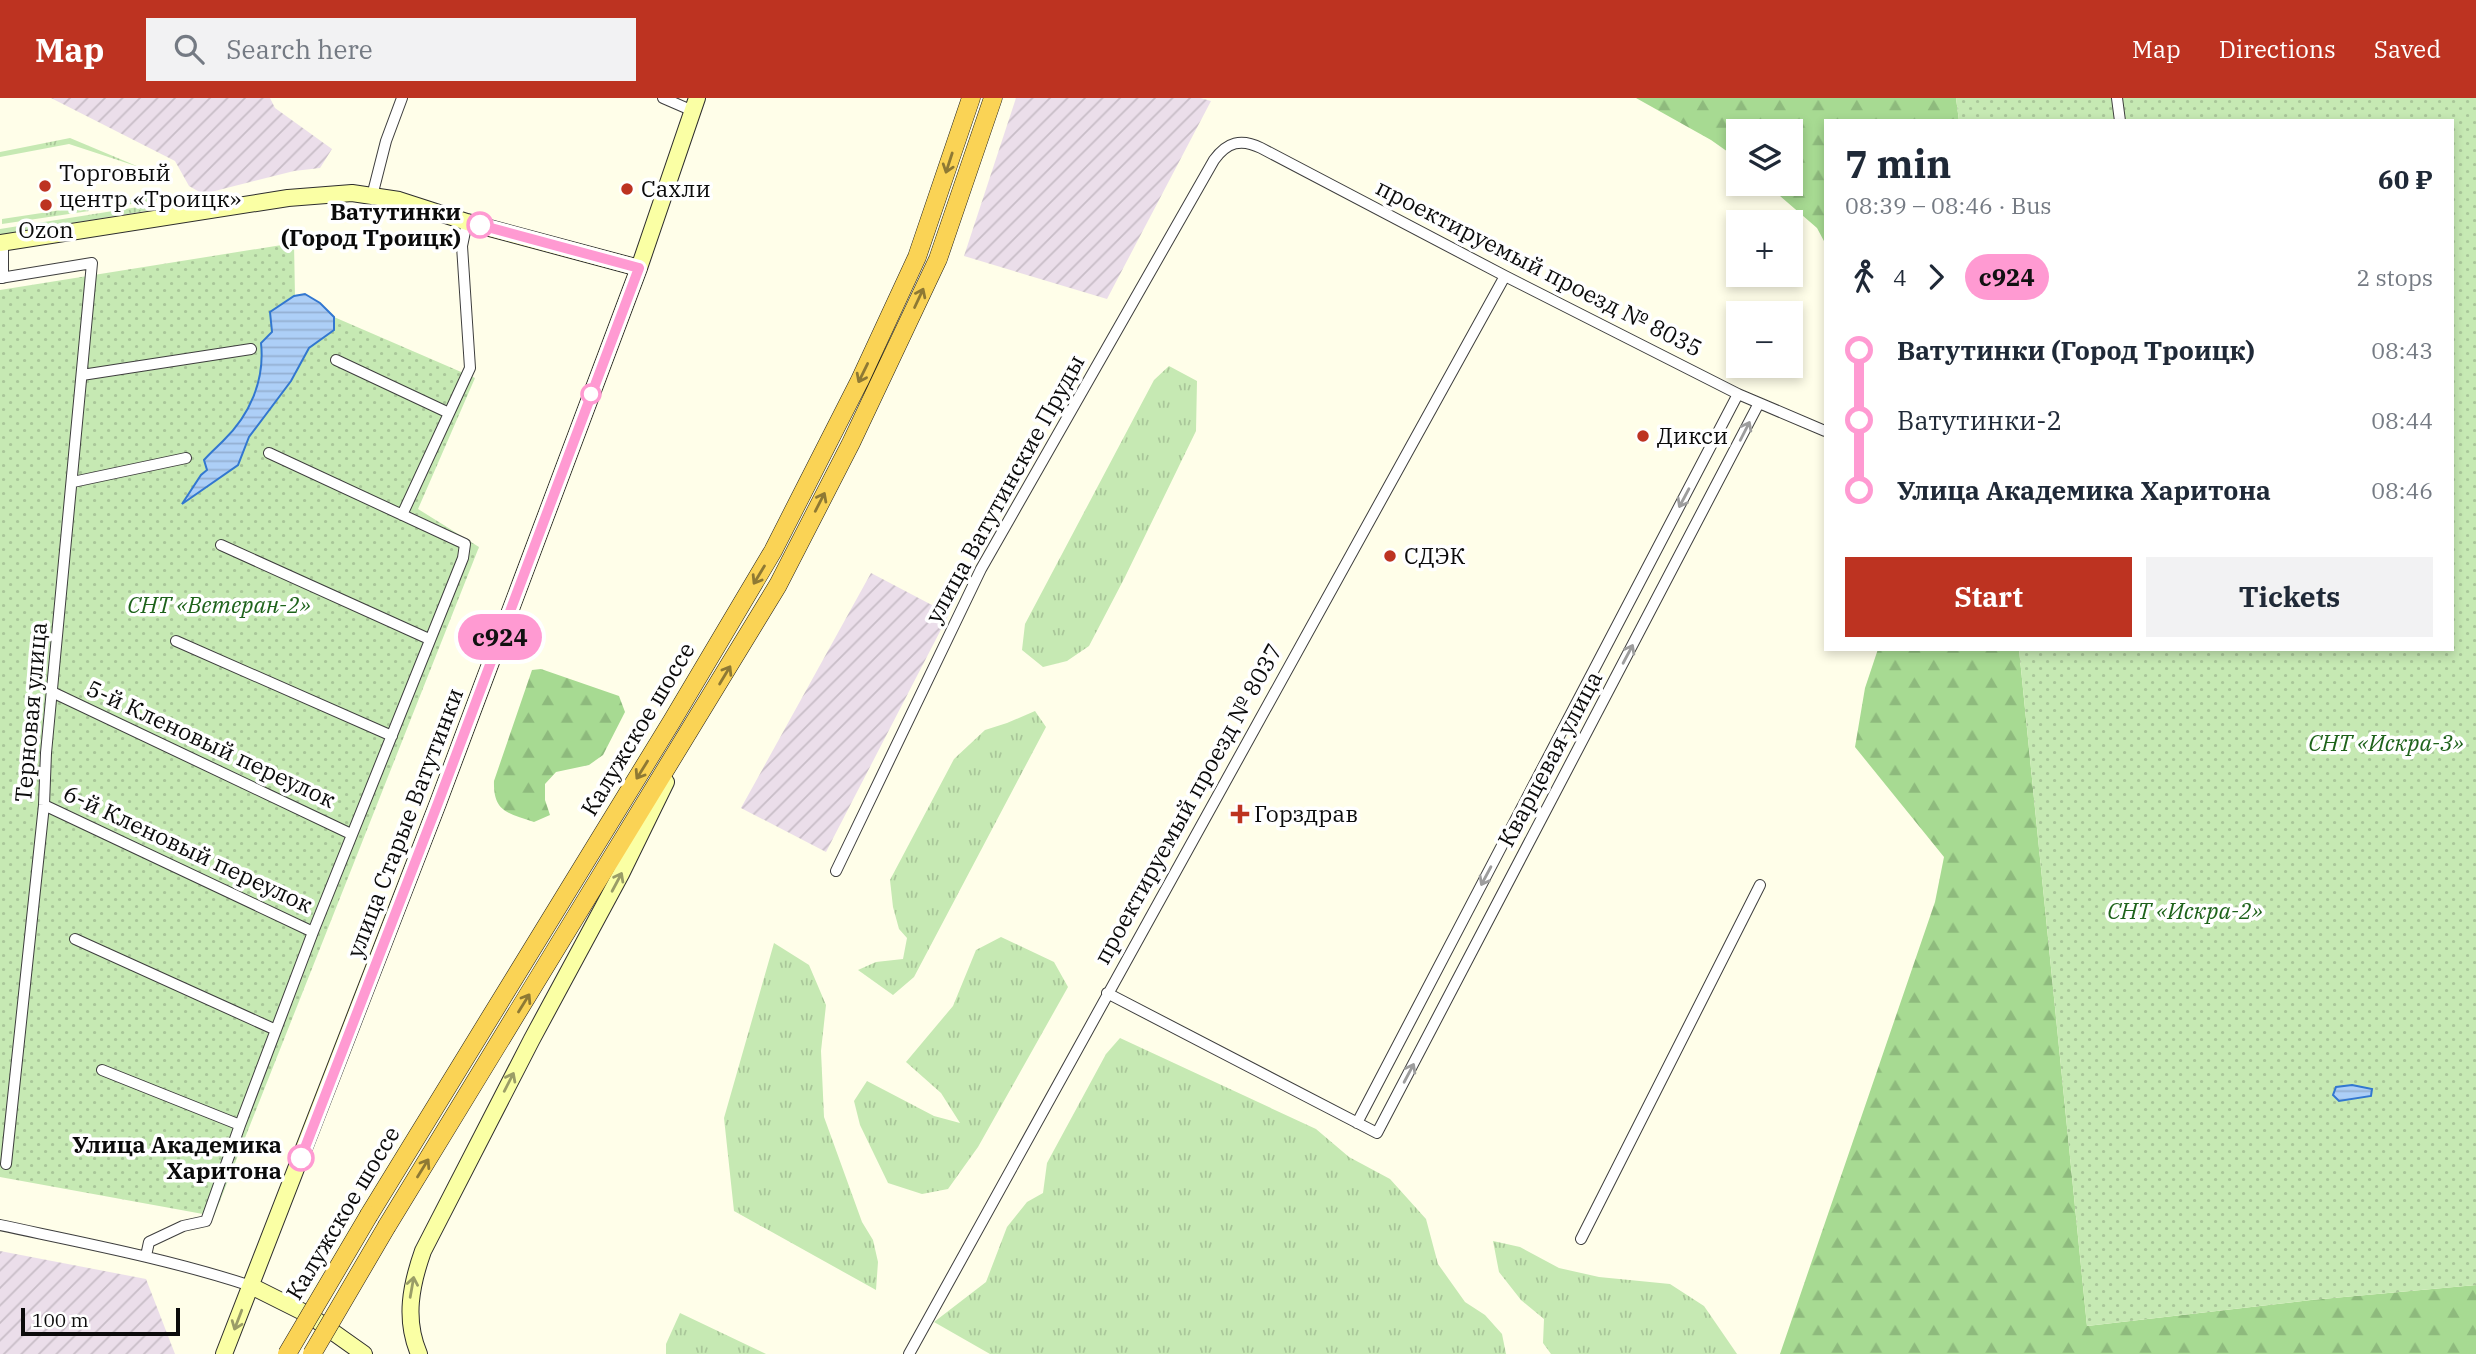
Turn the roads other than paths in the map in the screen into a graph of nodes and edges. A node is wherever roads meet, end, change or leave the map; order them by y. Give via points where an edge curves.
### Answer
1 (402, 98) edge
2 (663, 98) edge
3 (971, 98) edge
4 (993, 98) edge
5 (2117, 98) edge
6 (695, 104) edge
7 (2120, 119) edge
8 (1236, 142) joint
9 (372, 196) junction
10 (467, 222) junction
11 (2, 243) edge
12 (639, 268) junction
13 (1505, 276) junction
14 (2, 278) edge
15 (251, 349) dead end
16 (336, 360) dead end
17 (82, 375) junction
18 (1738, 394) junction
19 (1759, 403) junction
20 (449, 413) junction
21 (1824, 430) edge
22 (270, 453) dead end
23 (186, 458) dead end
24 (73, 482) junction
25 (402, 515) junction
26 (220, 545) dead end
27 (429, 639) junction
28 (176, 641) dead end
29 (52, 692) junction
30 (690, 733) junction
31 (392, 736) junction
32 (44, 805) junction
33 (351, 834) junction
34 (836, 872) dead end
35 (1760, 885) dead end
36 (313, 932) junction
37 (75, 939) dead end
38 (1107, 993) junction
39 (276, 1030) junction
40 (102, 1070) dead end
41 (1357, 1123) junction
42 (240, 1125) junction
43 (6, 1164) dead end
44 (0, 1225) edge
45 (1581, 1239) dead end
46 (146, 1256) junction
47 (251, 1286) junction
48 (330, 1330) junction
49 (224, 1354) edge
50 (287, 1354) edge
51 (312, 1354) edge
52 (349, 1354) edge
53 (364, 1354) edge
54 (419, 1354) edge
55 (909, 1354) edge

1 - 9 street
2 - 6 street
3 -> 50 highway, Калужское шоссе, bridge via 918,257 773,551
30 -> 4 highway, Калужское шоссе via 779,585 938,259
5 - 7 street
6 - 12 main road, улица Старые Ватутинки
8 - 13 street, проектируемый проезд № 8035 via 1248,141
8 - 34 street, улица Ватутинские Пруды via 1214,160 981,569
9 - 10 main road
9 - 11 main road via 288,198
10 - 12 main road
10 - 20 street via 462,246 470,368
11 - 14 street
12 - 47 main road, улица Старые Ватутинки
13 - 18 street, проектируемый проезд № 8035
13 - 38 street, проектируемый проезд № 8037
14 - 17 street, Терновая улица via 92,263
15 - 17 street
16 - 20 street
17 - 24 street, Терновая улица
18 - 19 street, проектируемый проезд № 8035
18 -> 41 street, Кварцевая улица
19 - 21 street, проектируемый проезд № 8035
41 -> 19 street, Кварцевая улица via 1377,1133
20 - 25 street
22 - 25 street
23 - 24 street
24 - 29 street, Терновая улица
25 - 27 street via 465,544
26 - 27 street
27 - 31 street
28 - 31 street
29 - 32 street, Терновая улица
29 - 33 street, 5-й Кленовый переулок
51 -> 30 highway, Калужское шоссе, bridge
54 -> 30 main road via 410,1301 423,1251
31 - 33 street
32 - 36 street, 6-й Кленовый переулок
32 - 43 street, Терновая улица
33 - 36 street
35 - 45 street
36 - 39 street
37 - 39 street
38 - 41 street
38 - 55 street, проектируемый проезд № 8037
39 - 42 street
40 - 42 street
42 - 46 street via 206,1221 149,1242
44 - 46 street
46 - 47 street
47 - 48 main road
47 -> 49 main road, Калужское шоссе
48 - 52 main road
48 - 53 main road

